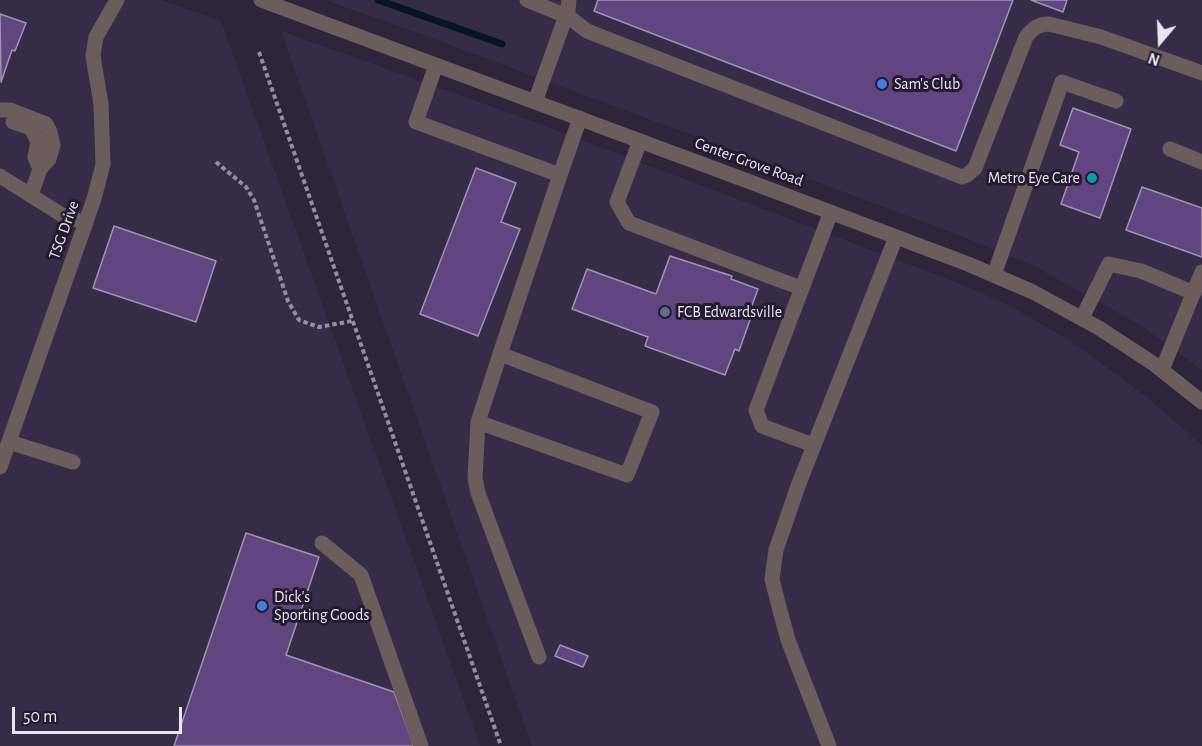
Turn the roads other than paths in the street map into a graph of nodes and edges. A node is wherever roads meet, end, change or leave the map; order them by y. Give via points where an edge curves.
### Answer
1 (117, 0) edge
2 (261, 0) edge
3 (527, 0) edge
4 (569, 0) edge
5 (566, 16) junction
6 (436, 64) junction
7 (1202, 73) edge
8 (1116, 101) dead end
9 (535, 102) junction
10 (0, 110) edge
11 (580, 118) junction
12 (640, 141) junction
13 (1170, 149) dead end
14 (1202, 162) edge
15 (0, 176) edge
16 (560, 176) junction
17 (31, 195) junction
18 (831, 212) junction
19 (86, 224) junction
20 (896, 237) junction
21 (1202, 272) edge
22 (994, 275) junction
23 (802, 288) junction
24 (1194, 293) junction
25 (1082, 318) junction
26 (500, 354) junction
27 (1162, 370) junction
28 (1202, 402) edge
29 (478, 422) junction
30 (9, 442) junction
31 (813, 446) junction
32 (73, 462) dead end
33 (0, 467) edge
34 (322, 543) dead end
35 (539, 657) dead end
36 (421, 746) edge
37 (829, 746) edge

1 - 19 street, TSG Drive via 96,37 93,56 101,104 103,164
2 - 6 street, Center Grove Road
3 - 5 street
4 - 5 street
5 - 7 street via 587,31 962,177 975,168 1026,37 1042,24 1101,37
5 - 9 street
6 - 9 street, Center Grove Road
6 - 16 street via 416,122
8 - 22 street via 1062,82
9 - 11 street, Center Grove Road
10 - 17 street via 46,124 50,132 53,145 49,159 40,169
11 - 12 street, Center Grove Road
11 - 16 street
12 - 18 street, Center Grove Road
12 - 23 street via 617,202 629,223
13 - 14 street
15 - 17 street
16 - 26 street
17 - 19 street via 62,215
18 - 20 street, Center Grove Road
18 - 23 street
19 - 30 street, TSG Drive
20 - 22 street, Center Grove Road
20 - 31 street
21 - 24 street
22 - 25 street, Center Grove Road
23 - 31 street via 756,410 762,426
24 - 25 street via 1141,271 1109,264
24 - 27 street
25 - 27 street, Center Grove Road
26 - 29 street
26 - 29 street via 652,412 627,475
27 - 28 street, Center Grove Road
29 - 35 street via 478,493
30 - 32 street
30 - 33 street, TSG Drive
31 - 37 street via 776,550 772,579 788,640
34 - 36 street via 361,575

